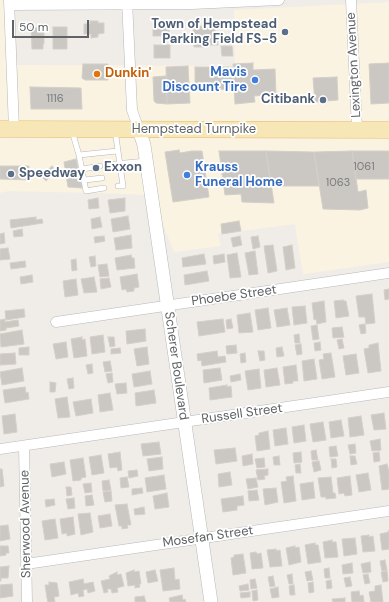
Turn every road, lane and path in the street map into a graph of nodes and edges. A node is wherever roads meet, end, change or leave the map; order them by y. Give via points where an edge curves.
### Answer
1 (279, 0) edge
2 (351, 0) edge
3 (127, 2) edge
4 (9, 3) edge
5 (7, 129) edge
6 (71, 129) junction
7 (115, 130) junction
8 (139, 130) junction
9 (357, 130) junction
10 (389, 130) edge
11 (117, 151) junction
12 (80, 155) junction
13 (147, 161) junction
14 (117, 164) junction
15 (100, 166) dead end
16 (82, 169) junction
17 (102, 178) dead end
18 (85, 180) junction
19 (118, 186) dead end
20 (104, 188) dead end
21 (389, 273) edge
22 (167, 306) junction
23 (56, 322) dead end
24 (389, 392) edge
25 (185, 422) junction
26 (24, 446) junction
27 (0, 450) edge
28 (389, 511) edge
29 (202, 538) junction
30 (26, 564) junction
31 (27, 602) edge
32 (211, 602) edge

1 - 3 street via 192,4
2 - 9 street, Lexington Avenue
3 - 4 street
3 - 8 street via 132,110
4 - 5 street
5 - 6 main road, Hempstead Turnpike
6 - 7 main road, Hempstead Turnpike
6 - 12 lane
7 - 8 main road, Hempstead Turnpike
7 - 11 lane
8 - 9 main road, Hempstead Turnpike
8 - 13 street, Scherer Boulevard
9 - 10 main road, Hempstead Turnpike
11 - 12 lane
11 - 14 lane
12 - 16 lane
13 - 14 lane
13 - 22 street, Scherer Boulevard
14 - 19 lane via 123,186
15 - 16 lane
16 - 18 lane
17 - 18 lane
18 - 20 lane via 86,191
21 - 22 street, Phoebe Street
22 - 23 street, Phoebe Street
22 - 25 street, Scherer Boulevard
24 - 25 street, Russell Street
25 - 26 street, Russell Street
25 - 29 street, Scherer Boulevard
26 - 27 street, Russell Street
26 - 30 street, Sherwood Avenue
28 - 29 street, Mosefan Street
29 - 30 street, Mosefan Street
29 - 32 street, Scherer Boulevard
30 - 31 street, Sherwood Avenue

